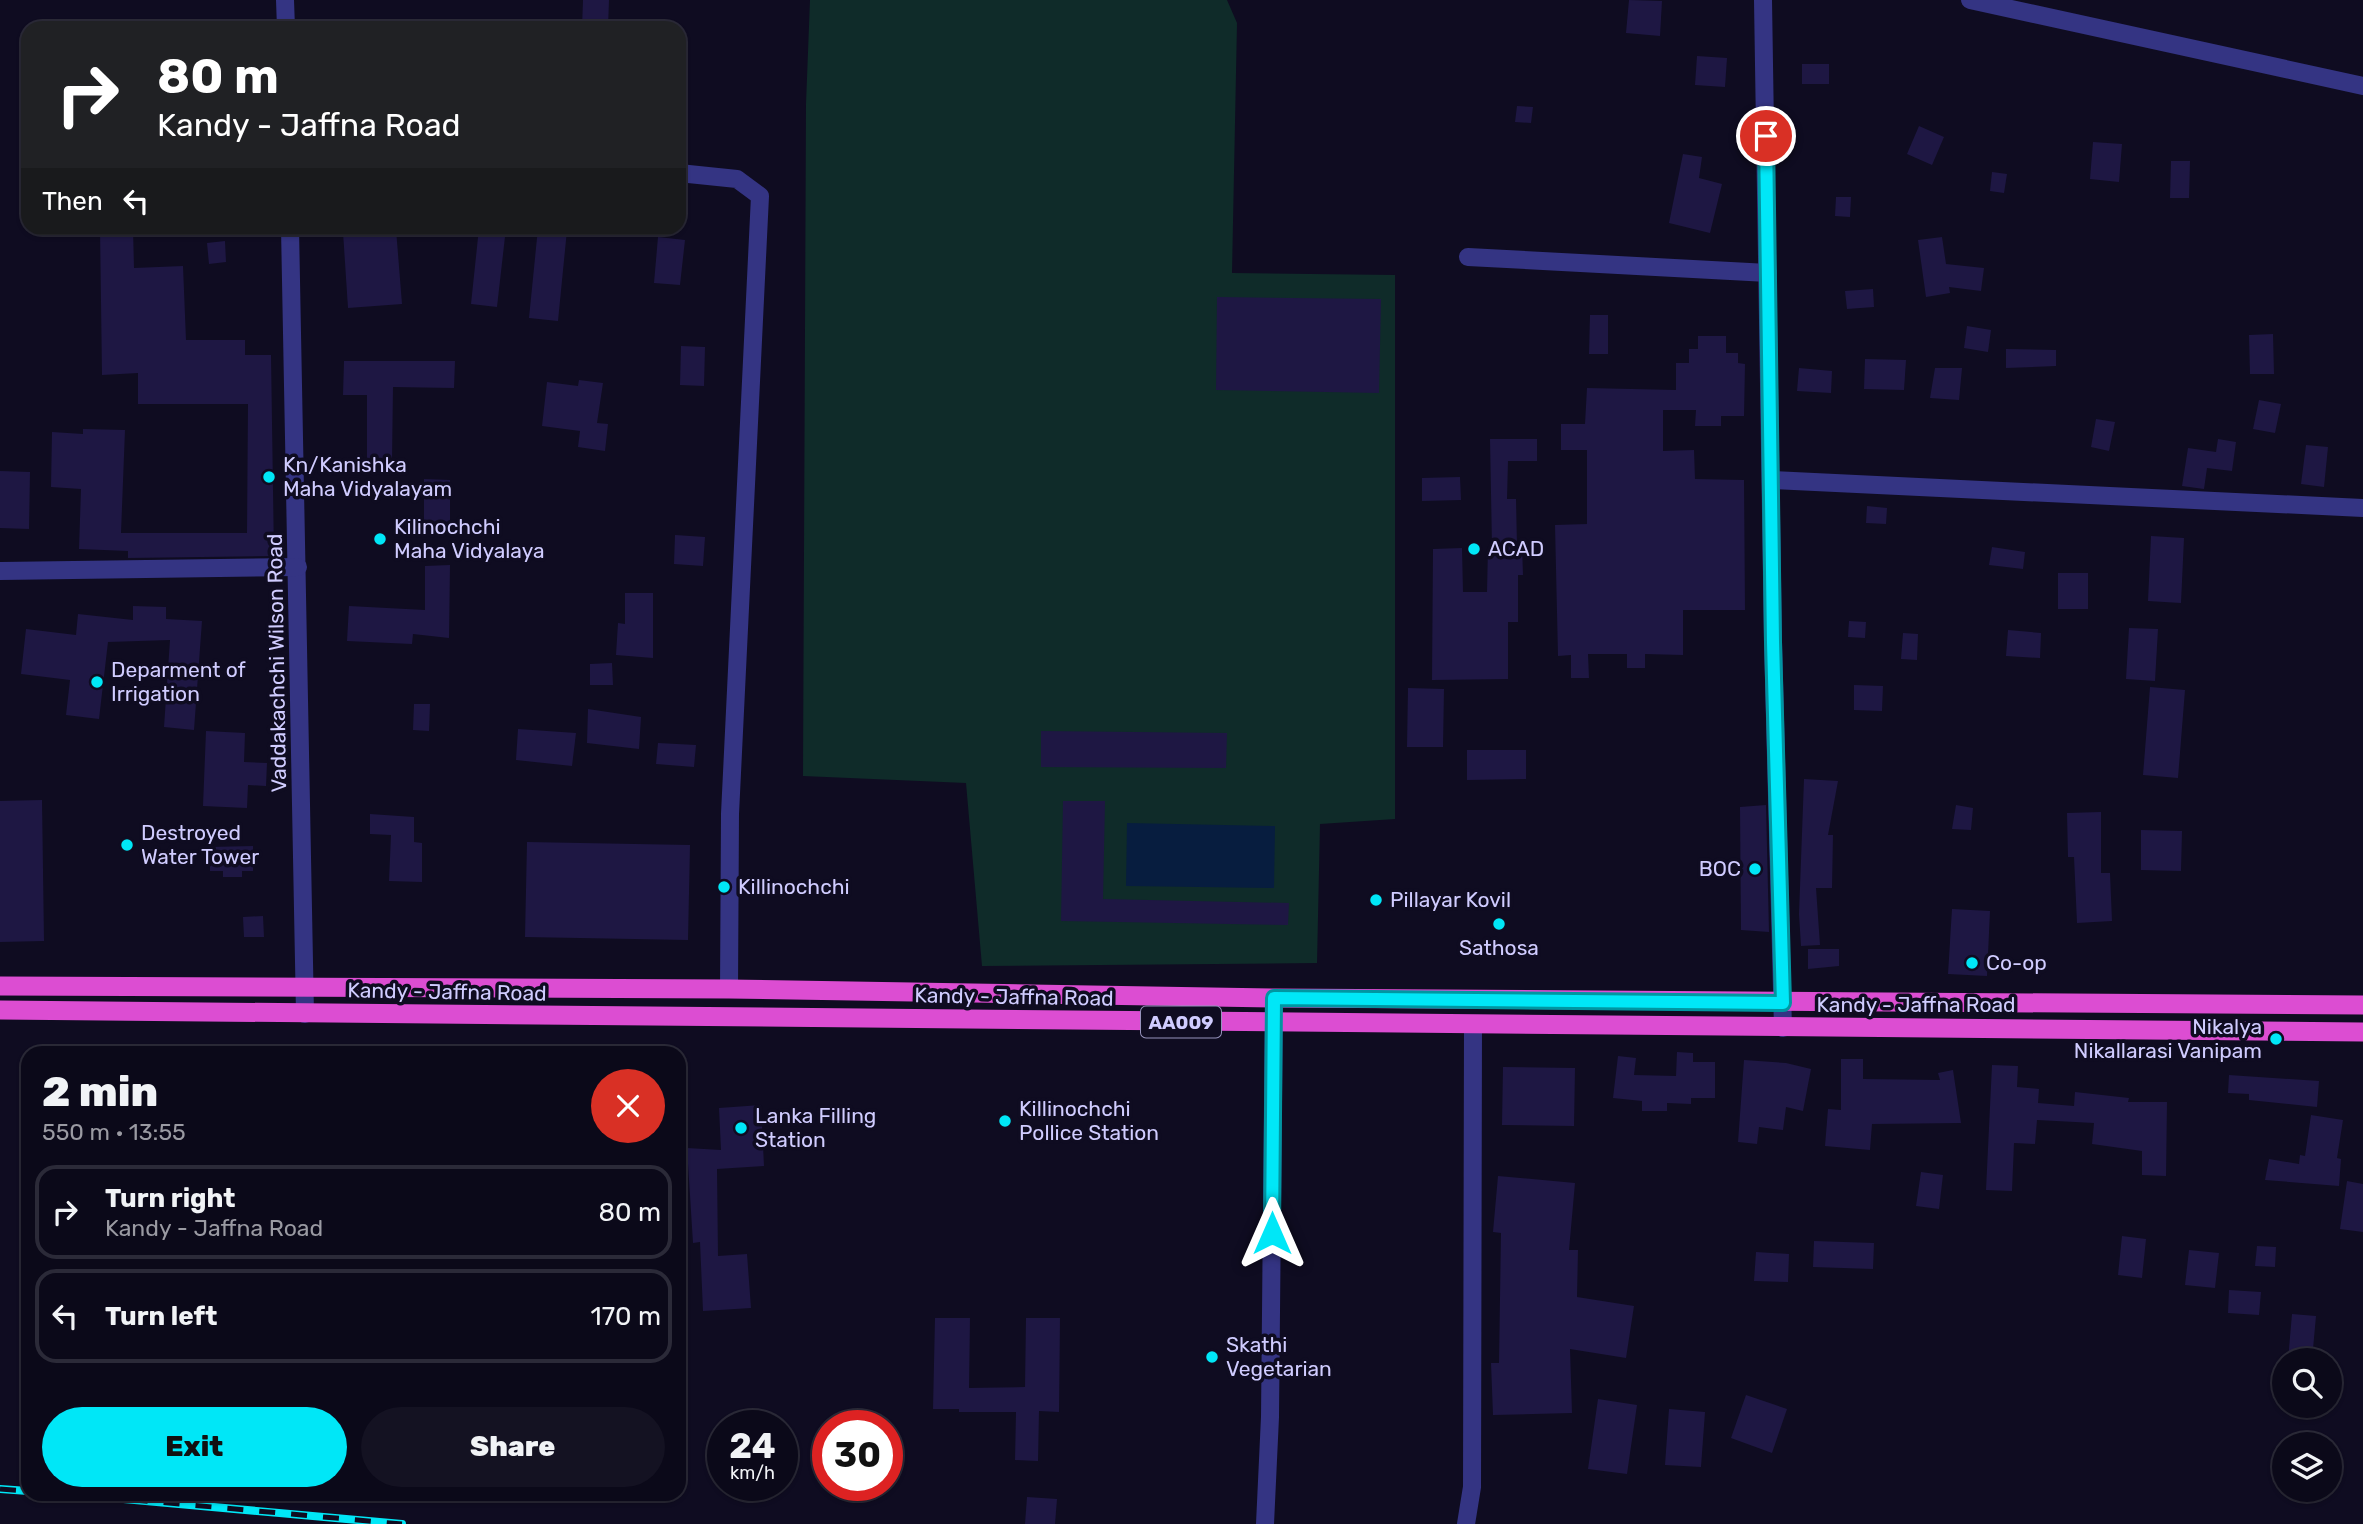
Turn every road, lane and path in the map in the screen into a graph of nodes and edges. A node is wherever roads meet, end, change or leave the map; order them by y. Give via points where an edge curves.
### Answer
1 (285, 0) edge
2 (1763, 0) edge
3 (1970, 0) edge
4 (286, 21) edge
5 (2363, 86) edge
6 (686, 174) edge
7 (290, 235) edge
8 (1468, 257) dead end
9 (1768, 273) junction
10 (1771, 480) junction
11 (2363, 508) edge
12 (298, 567) junction
13 (0, 571) edge
14 (0, 986) edge
15 (306, 987) junction
16 (729, 989) junction
17 (1274, 998) junction
18 (1783, 1003) junction
19 (2363, 1006) edge
20 (0, 1010) edge
21 (305, 1014) junction
22 (1273, 1023) junction
23 (1473, 1025) junction
24 (1783, 1028) junction
25 (2363, 1032) edge
26 (1265, 1524) edge
27 (1466, 1524) edge

1 - 4 street
2 - 9 street
3 - 5 street
6 - 16 street via 737,179 760,196 730,814
7 - 12 street, Vaddakachchi Wilson Road
8 - 9 street
9 - 10 street
10 - 11 street
10 - 18 street
12 - 13 street
12 - 15 street, Vaddakachchi Wilson Road
14 - 15 highway, Kandy - Jaffna Road / AA009
15 - 16 highway, Kandy - Jaffna Road / AA009
15 - 21 street, Vaddakachchi Wilson Road
16 - 17 highway, Kandy - Jaffna Road / AA009
17 - 18 highway, Kandy - Jaffna Road / AA009
17 - 22 street
18 - 19 highway, Kandy - Jaffna Road / AA009
18 - 24 street
20 - 21 highway, Kandy - Jaffna Road / AA009
21 - 22 highway, Kandy - Jaffna Road / AA009
22 - 23 highway, Kandy - Jaffna Road / AA009
22 - 26 street
23 - 24 highway, Kandy - Jaffna Road / AA009
23 - 27 street via 1472,1486
24 - 25 highway, Kandy - Jaffna Road / AA009

